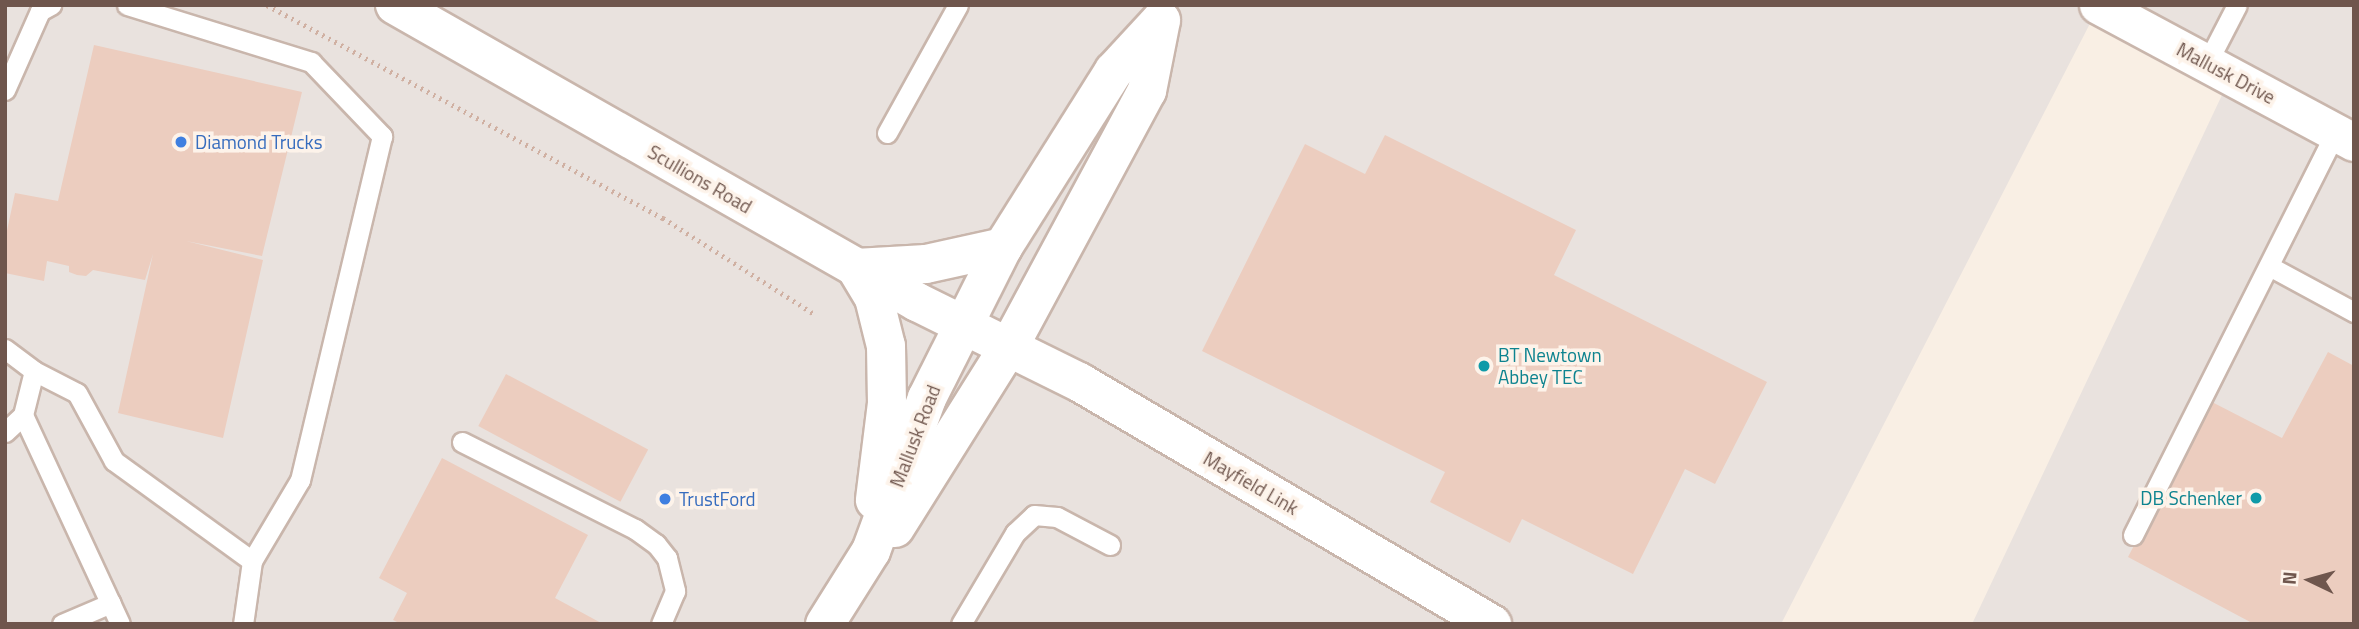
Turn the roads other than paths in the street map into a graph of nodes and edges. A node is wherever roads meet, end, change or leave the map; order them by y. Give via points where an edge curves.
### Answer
1 (51, 5) edge
2 (127, 5) edge
3 (395, 5) edge
4 (958, 5) edge
5 (2098, 5) edge
6 (2237, 5) edge
7 (1166, 12) edge
8 (2207, 63) junction
9 (5, 90) edge
10 (887, 133) dead end
11 (2345, 137) edge
12 (1003, 247) junction
13 (2269, 266) junction
14 (856, 268) junction
15 (2354, 312) edge
16 (964, 324) junction
17 (1010, 345) junction
18 (5, 349) edge
19 (34, 372) junction
20 (23, 415) junction
21 (5, 432) edge
22 (462, 442) dead end
23 (2133, 535) dead end
24 (1110, 545) dead end
25 (871, 551) junction
26 (252, 561) junction
27 (111, 603) junction
28 (62, 624) edge
29 (120, 624) edge
30 (243, 624) edge
31 (661, 624) edge
32 (825, 624) edge
33 (961, 624) edge
34 (1492, 624) edge

1 - 9 lane via 40,11
2 - 26 lane via 311,62 382,136 300,480
3 - 14 main road, Scullions Road
4 - 10 lane
5 - 8 street, Mallusk Drive
6 - 8 lane
7 - 12 main road, Mallusk Road via 1114,71
7 - 17 main road via 1147,91
8 - 11 street, Mallusk Drive
11 - 13 lane
12 - 14 main road via 926,264
12 - 16 main road, Mallusk Road
13 - 15 lane
13 - 23 lane
14 - 16 main road, Scullions Road
14 - 25 main road via 874,298 887,364
16 - 17 main road, Scullions Road
16 - 25 main road, Mallusk Road via 927,398
17 - 25 main road via 903,520
17 - 34 main road, Mayfield Link
18 - 19 lane
19 - 20 lane
19 - 26 lane via 77,393 114,461
20 - 21 lane
20 - 27 lane
22 - 31 lane via 635,528 656,544 667,558 675,591
24 - 33 lane via 1057,517 1034,515 1015,533
25 - 32 main road, Mallusk Road
26 - 30 lane
27 - 28 lane
27 - 29 lane

